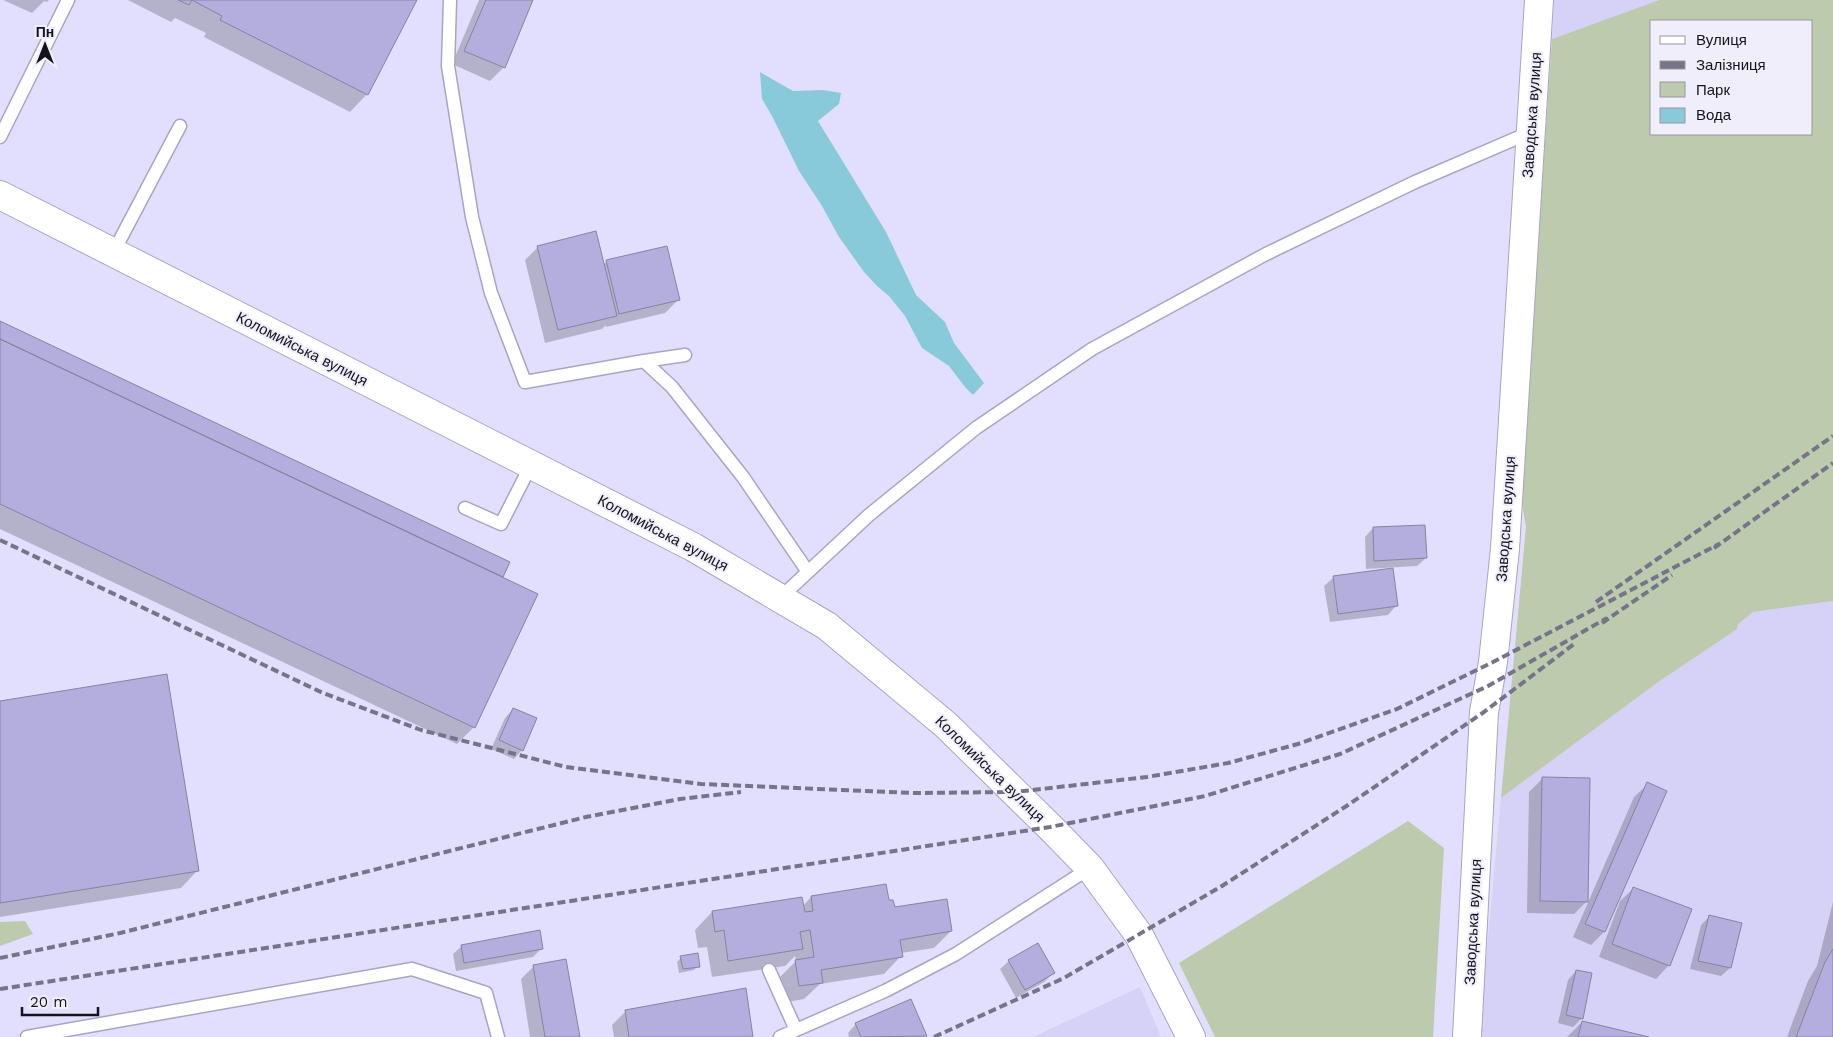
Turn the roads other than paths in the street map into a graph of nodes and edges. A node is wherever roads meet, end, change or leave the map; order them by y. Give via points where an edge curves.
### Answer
1 (68, 0) edge
2 (450, 0) edge
3 (1539, 0) edge
4 (180, 126) dead end
5 (1531, 132) junction
6 (0, 137) edge
7 (0, 195) edge
8 (113, 253) junction
9 (685, 355) dead end
10 (644, 361) junction
11 (531, 465) junction
12 (466, 508) dead end
13 (808, 572) junction
14 (780, 598) junction
15 (1090, 868) junction
16 (770, 970) dead end
17 (796, 1030) junction
18 (27, 1037) edge
19 (498, 1037) edge
20 (780, 1037) edge
21 (1191, 1037) edge
22 (1467, 1037) edge

1 - 6 lane
2 - 10 lane via 448,66 472,217 491,293 525,382
3 - 5 street, Заводська вулиця
4 - 8 lane
5 - 13 lane via 1415,182 1266,254 1092,349 976,428 869,515
5 - 22 street, Заводська вулиця via 1505,549 1493,662 1484,712
7 - 8 street, Коломийська вулиця
8 - 11 street, Коломийська вулиця
9 - 10 lane
10 - 13 lane via 672,387 743,477
11 - 12 lane via 501,524
11 - 14 street, Коломийська вулиця via 692,547
13 - 14 lane
14 - 15 street, Коломийська вулиця via 827,626 946,725
15 - 17 lane via 956,954 885,991
15 - 21 street, Коломийська вулиця via 1139,935
16 - 17 lane
17 - 20 lane
18 - 19 lane via 412,969 486,993

